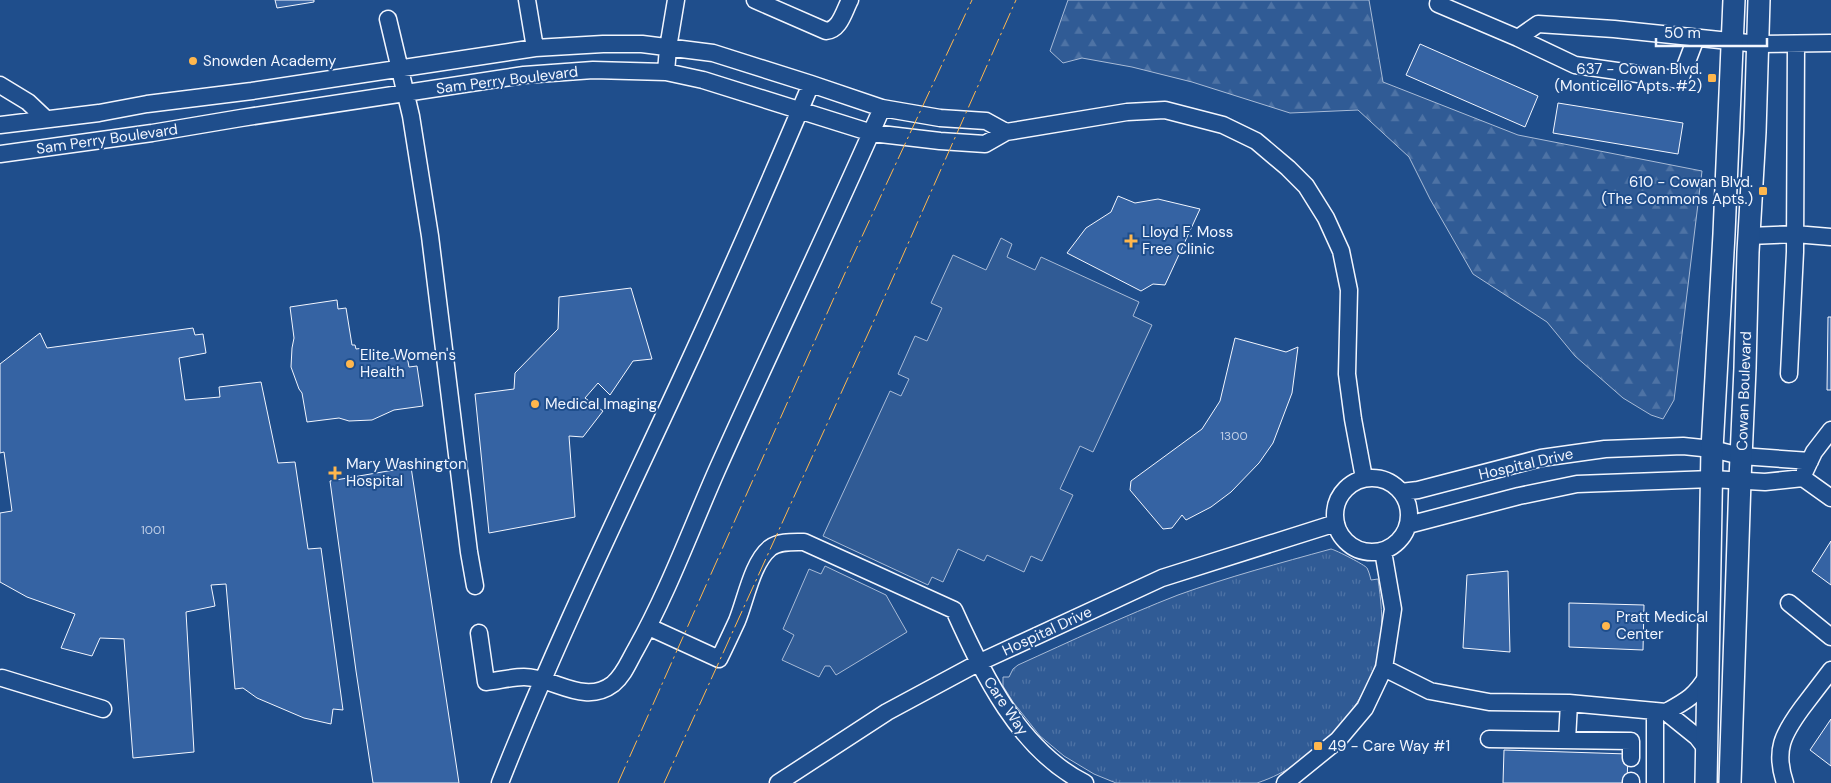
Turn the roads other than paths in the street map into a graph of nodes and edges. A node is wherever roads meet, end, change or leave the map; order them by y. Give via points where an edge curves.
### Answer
1 (527, 0) edge
2 (676, 0) edge
3 (755, 0) edge
4 (850, 0) edge
5 (1439, 0) edge
6 (1734, 0) edge
7 (1760, 0) edge
8 (388, 19) dead end
9 (1518, 38) junction
10 (1696, 38) junction
11 (1733, 42) junction
12 (1831, 43) edge
13 (1758, 44) junction
14 (1796, 44) junction
15 (535, 48) junction
16 (668, 48) junction
17 (401, 70) junction
18 (666, 72) junction
19 (811, 84) junction
20 (0, 85) edge
21 (406, 92) junction
22 (882, 108) junction
23 (800, 109) junction
24 (46, 120) junction
25 (0, 125) edge
26 (1006, 132) junction
27 (872, 133) junction
28 (0, 154) edge
29 (1795, 234) junction
30 (1749, 236) junction
31 (1831, 237) edge
32 (1789, 374) dead end
33 (1831, 430) edge
34 (1712, 449) junction
35 (1741, 456) junction
36 (1810, 461) junction
37 (1364, 478) junction
38 (1803, 478) junction
39 (1712, 479) junction
40 (1740, 480) junction
41 (1401, 492) junction
42 (1831, 498) edge
43 (1336, 523) junction
44 (1408, 525) junction
45 (1382, 551) junction
46 (475, 586) dead end
47 (1789, 603) dead end
48 (648, 627) junction
49 (479, 633) dead end
50 (1831, 637) edge
51 (978, 663) junction
52 (1384, 668) junction
53 (1831, 670) edge
54 (1708, 675) junction
55 (2, 678) dead end
56 (544, 681) junction
57 (1569, 703) junction
58 (103, 709) dead end
59 (1661, 712) junction
60 (1489, 739) dead end
61 (1567, 740) junction
62 (1707, 750) junction
63 (1631, 758) dead end
64 (500, 783) edge
65 (778, 783) edge
66 (1085, 783) edge
67 (1286, 783) edge
68 (1655, 783) edge
69 (1706, 783) edge
70 (1730, 783) edge
71 (1785, 783) edge

1 - 15 street
2 - 16 street
3 - 4 street via 831,31
5 - 9 street via 1438,4
6 - 11 main road, Cowan Boulevard
7 - 13 main road, Cowan Boulevard
8 - 17 street
9 - 10 street via 1538,24
9 - 10 street via 1575,64 1680,80
10 - 11 street
11 - 13 street
11 - 34 main road, Cowan Boulevard
12 - 14 street
13 - 14 street
13 - 30 main road, Cowan Boulevard
14 - 29 street
15 - 16 street, Sam Perry Boulevard via 642,44
15 - 17 street, Sam Perry Boulevard
16 - 18 street
16 - 19 street, Sam Perry Boulevard via 714,54
17 - 21 street
17 - 24 street, Sam Perry Boulevard
18 - 21 street, Sam Perry Boulevard via 593,70 524,75
18 - 23 street, Sam Perry Boulevard
19 - 22 street, Sam Perry Boulevard
19 - 23 street
20 - 24 street via 28,102
21 - 28 street, Sam Perry Boulevard
21 - 46 street via 436,282
22 - 26 street, Sam Perry Boulevard via 940,118 986,121
22 - 27 street
23 - 27 street, Sam Perry Boulevard
23 - 56 street
24 - 25 street, Sam Perry Boulevard
26 - 27 street, Sam Perry Boulevard via 985,144
26 - 37 street, Sam Perry Boulevard via 1128,112 1165,110 1236,131 1256,141 1288,168 1312,194 1340,251 1349,298 1347,374
27 - 48 street
29 - 30 street
29 - 31 street
29 - 32 street
30 - 35 main road, Cowan Boulevard
33 - 36 street
34 - 35 street, Hospital Drive
34 - 39 main road, Cowan Boulevard
34 - 41 street, Hospital Drive via 1683,446 1568,453
35 - 36 street, Hospital Drive
35 - 40 main road, Cowan Boulevard
36 - 38 street
37 - 41 street via 1388,481
37 - 43 street via 1344,490 1335,511
38 - 40 street, Hospital Drive via 1766,482
38 - 42 street
39 - 40 street, Hospital Drive
39 - 44 street, Hospital Drive via 1577,484
39 - 54 main road, Cowan Boulevard
40 - 70 main road, Cowan Boulevard
41 - 44 street via 1409,508
43 - 45 street via 1348,544 1365,551
43 - 51 street, Hospital Drive via 1162,578
44 - 45 street via 1401,540
45 - 52 street via 1393,609
47 - 50 street
48 - 51 street, Care Way via 719,660 763,556 781,543 804,542 954,610
48 - 56 street via 621,675 601,690 571,690
49 - 56 street via 486,682 525,677
51 - 65 street, Hospital Drive via 887,712
51 - 66 street, Care Way via 1029,740 1056,765
52 - 57 street via 1430,691 1490,702
52 - 67 street via 1365,708 1338,740
53 - 71 street via 1787,728 1780,762
54 - 59 street via 1688,700
54 - 62 main road, Cowan Boulevard
55 - 58 street
56 - 64 street
57 - 59 street
57 - 61 street
59 - 62 street via 1697,737
59 - 68 street
60 - 61 street
61 - 63 street via 1631,741
62 - 69 main road, Cowan Boulevard

